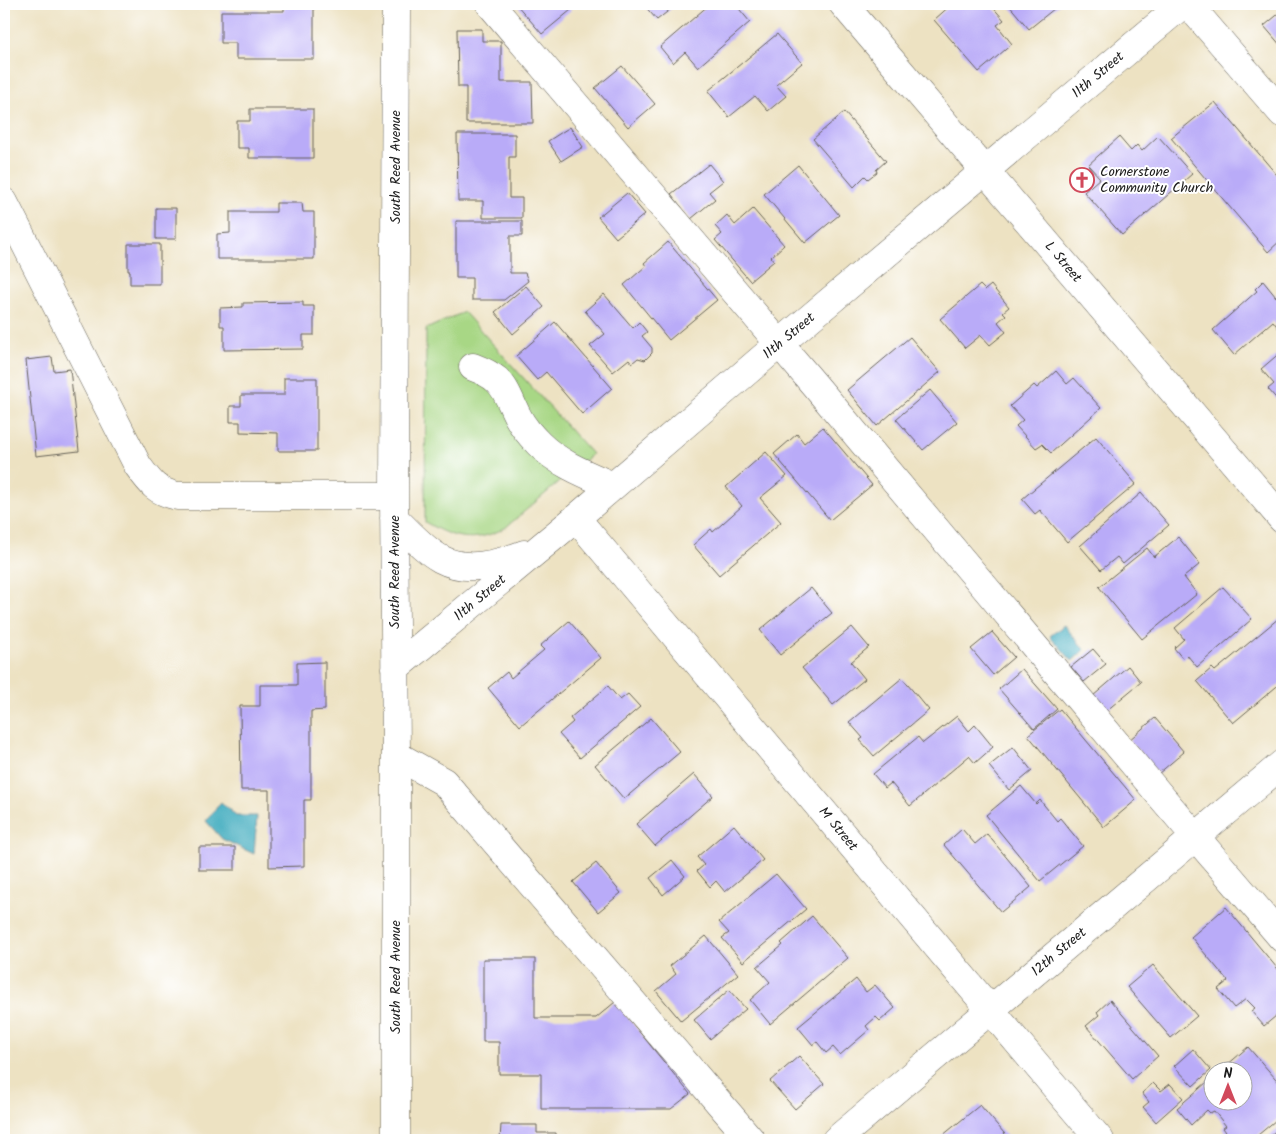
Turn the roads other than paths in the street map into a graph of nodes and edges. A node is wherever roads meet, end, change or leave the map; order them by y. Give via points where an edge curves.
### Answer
1 (396, 4) edge
2 (490, 4) edge
3 (843, 4) edge
4 (1183, 4) edge
5 (1188, 4) edge
6 (1282, 113) edge
7 (985, 170) junction
8 (4, 202) edge
9 (779, 344) junction
10 (473, 367) dead end
11 (613, 486) junction
12 (394, 507) junction
13 (576, 518) junction
14 (1282, 520) edge
15 (541, 547) junction
16 (395, 668) junction
17 (396, 755) junction
18 (1282, 764) edge
19 (1196, 837) junction
20 (1282, 938) edge
21 (990, 1010) junction
22 (396, 1140) edge
23 (751, 1140) edge
24 (836, 1140) edge
25 (1100, 1140) edge

1 - 12 street, South Reed Avenue
2 - 9 street
3 - 7 street, L Street
4 - 7 street, 11th Street
5 - 6 street
7 - 9 street, 11th Street
7 - 14 street, L Street
8 - 12 street via 138,466 156,487 177,496
9 - 11 street, 11th Street
9 - 19 street
10 - 11 street via 498,380 523,426 539,445 560,460
11 - 13 street, 11th Street
12 - 15 street via 428,550 455,564 471,567 488,565
12 - 16 street, South Reed Avenue
13 - 15 street, 11th Street
13 - 21 street, M Street
15 - 16 street, 11th Street
16 - 17 street, South Reed Avenue
17 - 22 street, South Reed Avenue
17 - 23 street via 444,782
18 - 19 street, 12th Street
19 - 20 street
19 - 21 street, 12th Street
21 - 24 street, 12th Street
21 - 25 street, M Street

